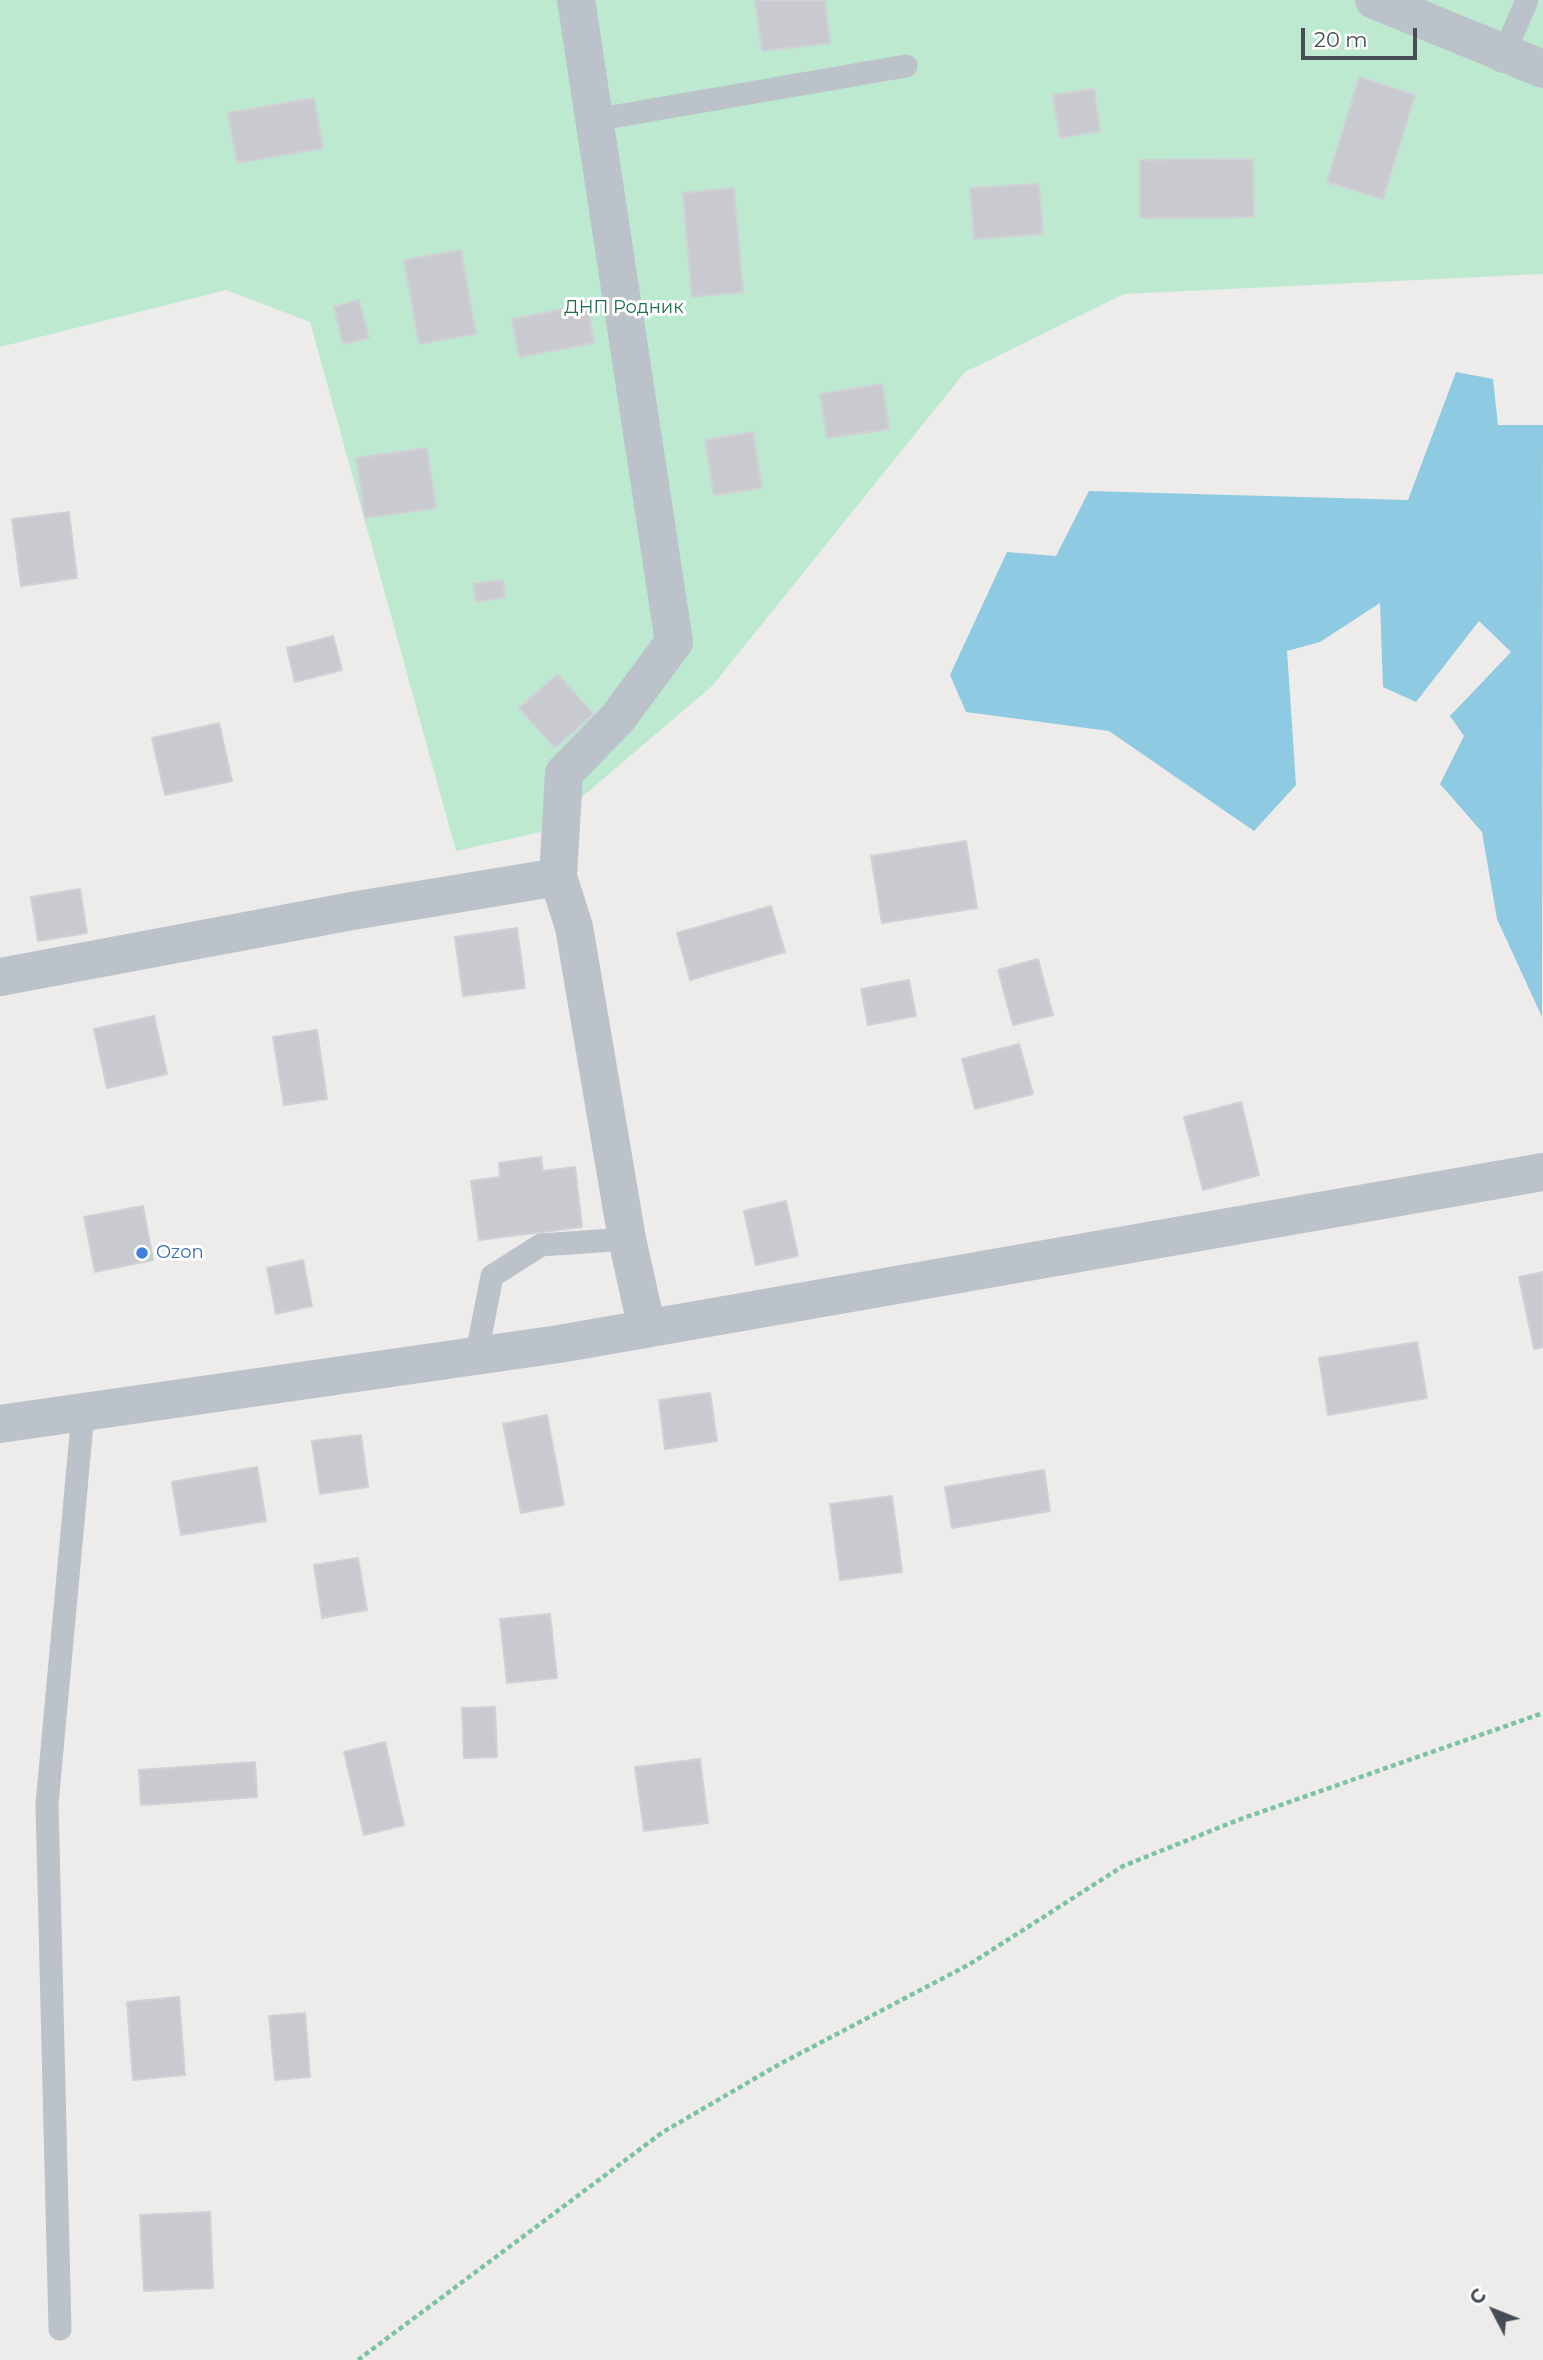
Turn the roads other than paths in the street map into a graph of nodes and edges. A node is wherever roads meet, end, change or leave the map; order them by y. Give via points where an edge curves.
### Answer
1 (576, 0) edge
2 (1374, 0) edge
3 (1527, 0) edge
4 (1501, 61) dead end
5 (906, 66) dead end
6 (1543, 69) edge
7 (594, 120) junction
8 (558, 877) junction
9 (0, 977) edge
10 (1543, 1171) edge
11 (627, 1239) junction
12 (647, 1328) junction
13 (476, 1358) junction
14 (83, 1413) junction
15 (0, 1424) edge
16 (60, 2329) dead end

1 - 7 street
2 - 6 street
3 - 4 lane
5 - 7 lane
7 - 8 street via 674,642 617,719 564,773
8 - 9 street
8 - 11 street via 574,927
10 - 12 street
11 - 12 street
11 - 13 lane via 541,1245 492,1276
12 - 13 street
13 - 14 street
14 - 15 street
14 - 16 lane via 47,1804

